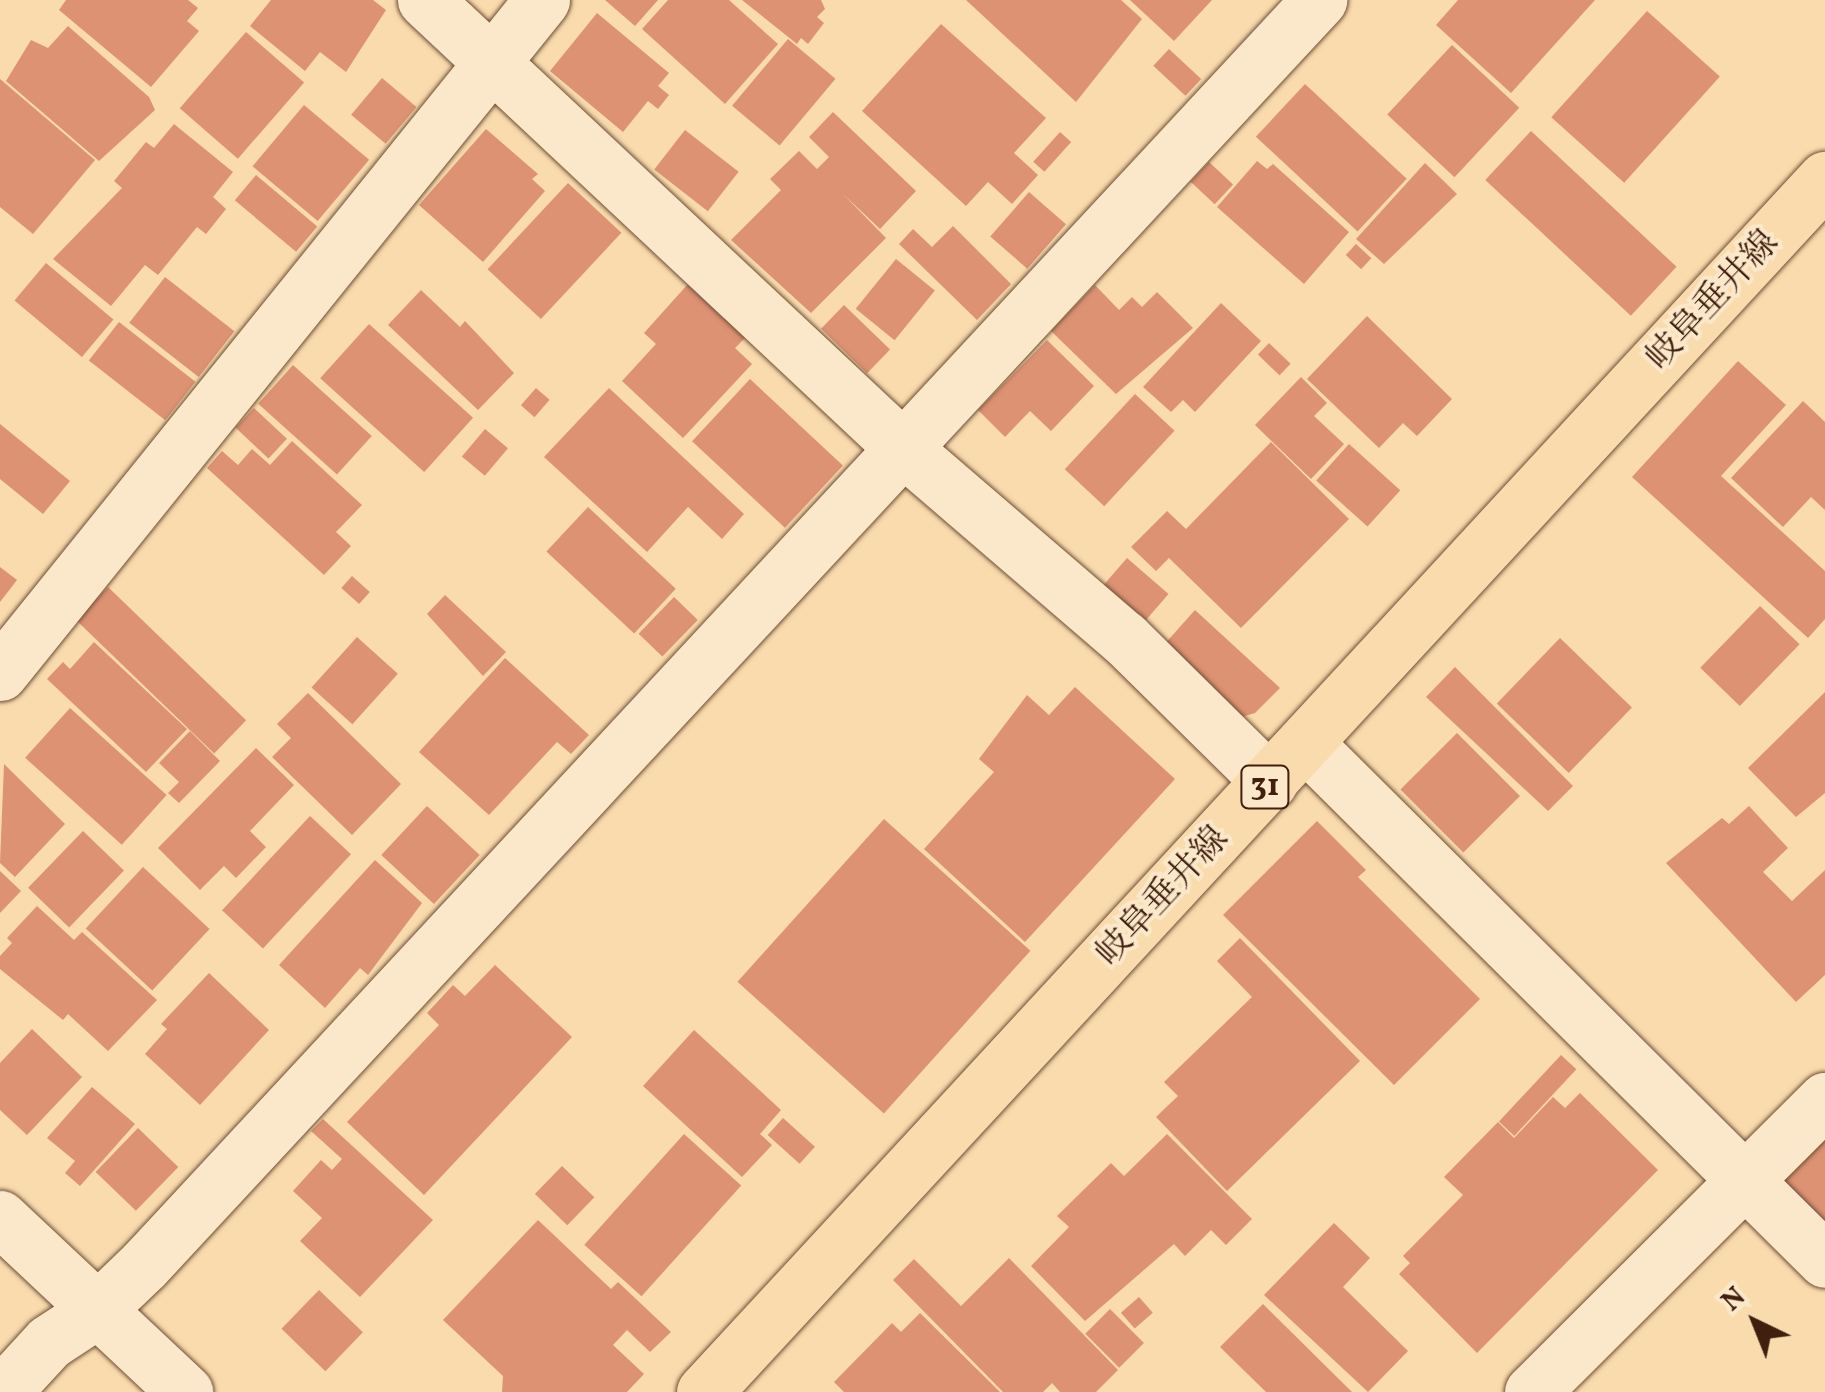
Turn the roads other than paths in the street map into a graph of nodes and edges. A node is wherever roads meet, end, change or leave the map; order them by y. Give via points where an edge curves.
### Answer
1 (425, 0) edge
2 (542, 0) edge
3 (1319, 0) edge
4 (491, 62) junction
5 (1825, 180) edge
6 (904, 450) junction
7 (0, 673) edge
8 (1287, 763) junction
9 (1825, 1100) edge
10 (1746, 1180) junction
11 (0, 1218) edge
12 (1825, 1260) edge
13 (96, 1311) junction
14 (2, 1392) edge
15 (184, 1392) edge
16 (704, 1392) edge
17 (1532, 1392) edge

1 - 4 street
2 - 4 street
3 - 6 street
4 - 6 street
4 - 7 street
5 - 8 main road, 岐阜垂井線 / 31
6 - 8 street via 1124,638
6 - 13 street
8 - 10 street
8 - 16 main road, 岐阜垂井線 / 31
9 - 10 street
10 - 12 street
10 - 17 street
11 - 13 street
13 - 14 street via 49,1342
13 - 15 street

